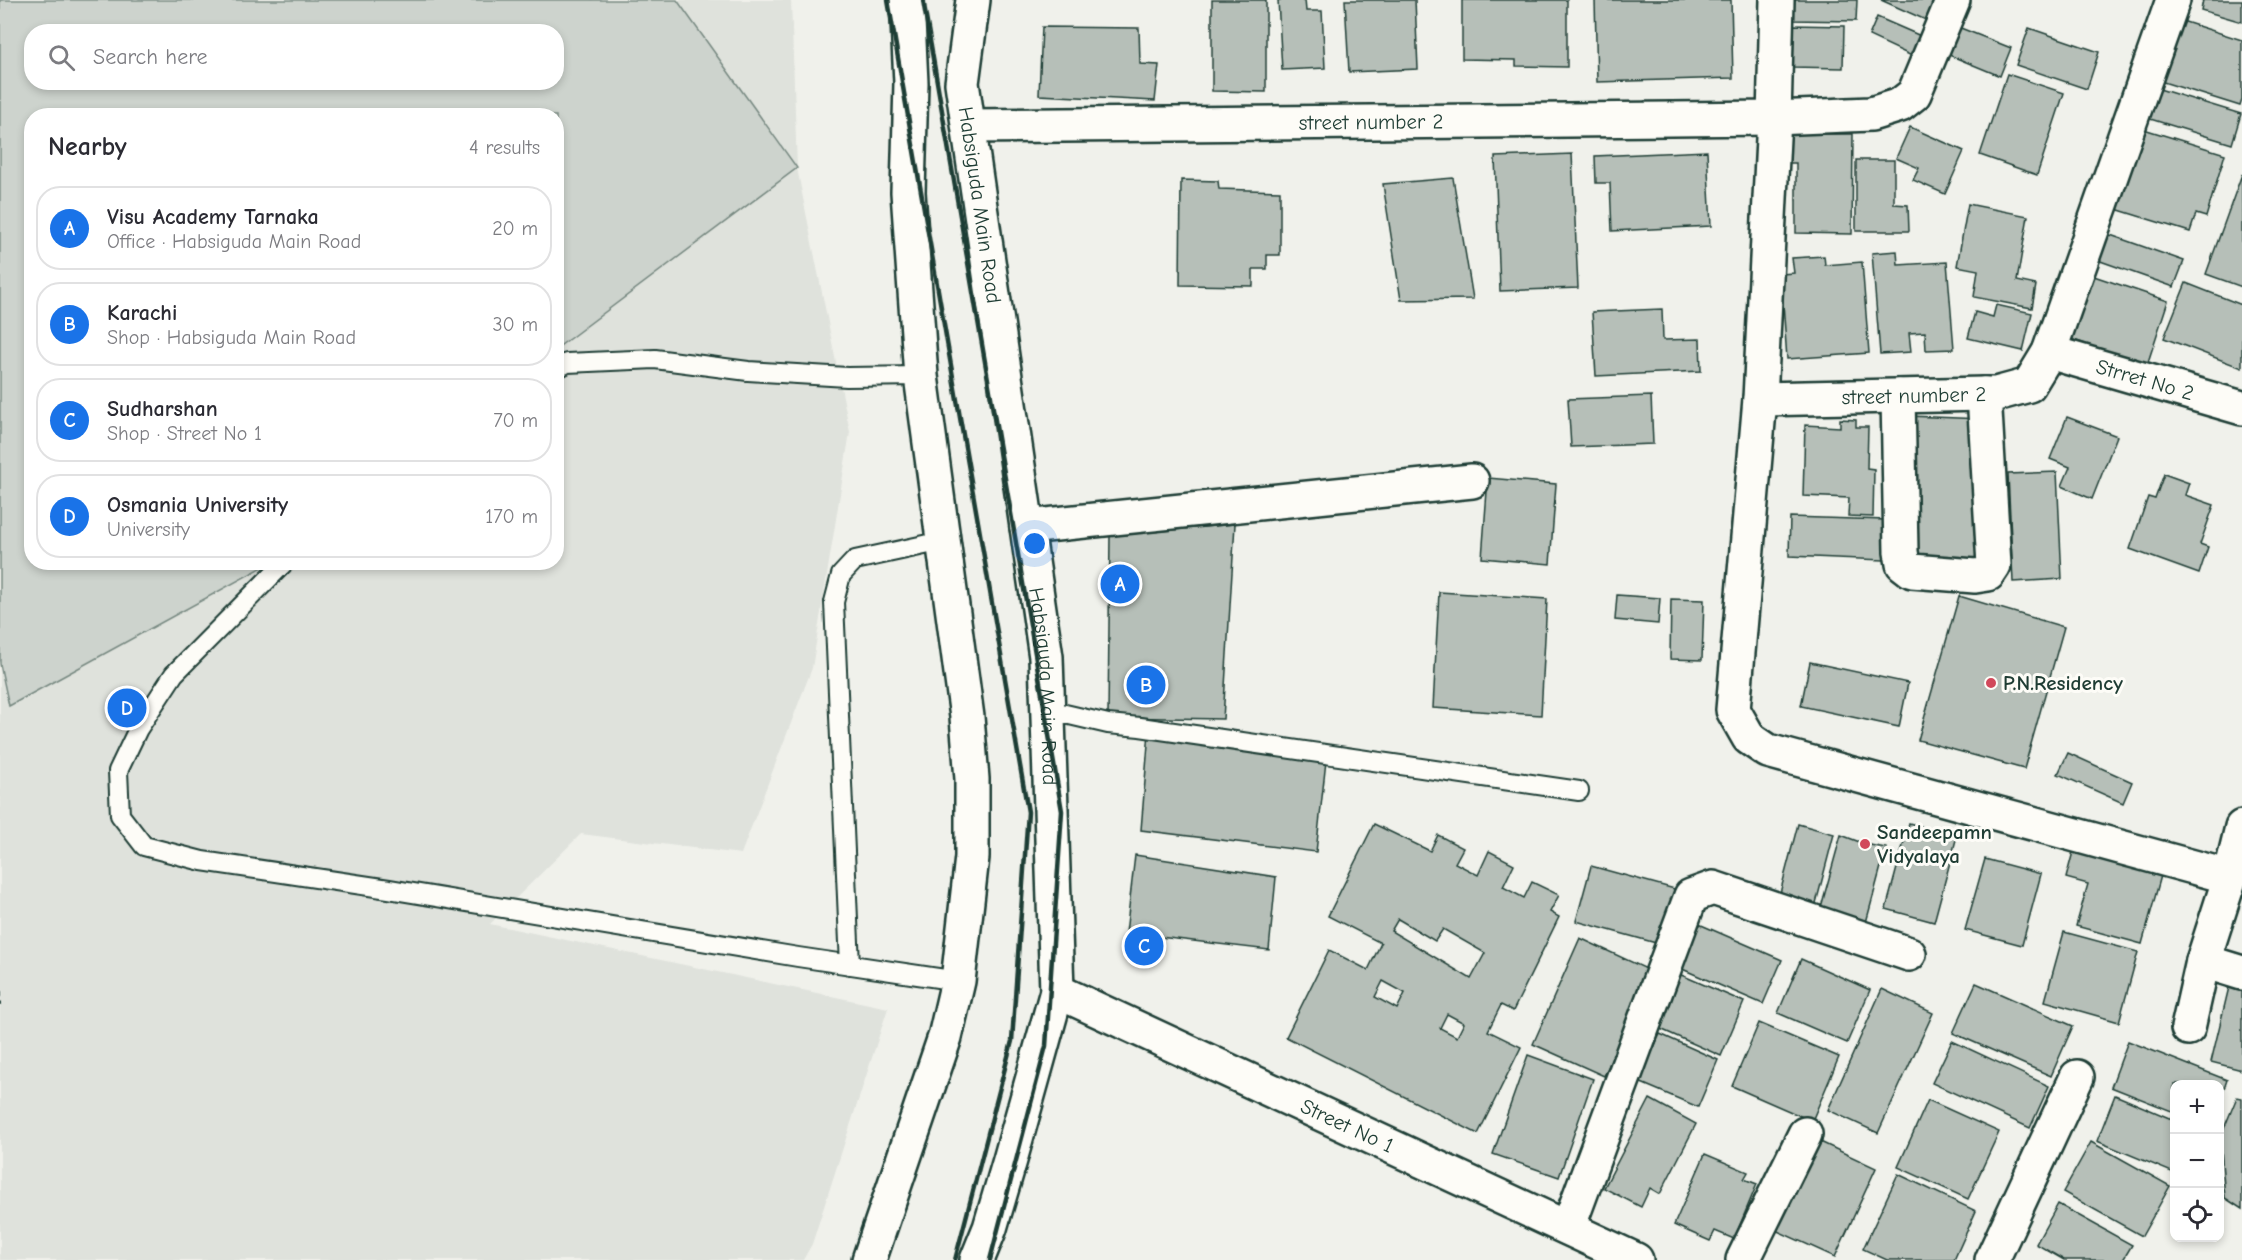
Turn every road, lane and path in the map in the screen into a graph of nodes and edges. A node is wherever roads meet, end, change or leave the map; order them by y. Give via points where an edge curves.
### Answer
1 (891, 0) edge
2 (907, 0) edge
3 (949, 0) edge
4 (973, 0) edge
5 (1777, 0) edge
6 (1953, 0) edge
7 (2173, 0) edge
8 (911, 83) junction
9 (962, 83) junction
10 (1774, 118) junction
11 (969, 126) junction
12 (2049, 352) junction
13 (564, 365) edge
14 (921, 376) junction
15 (1984, 394) junction
16 (1898, 396) junction
17 (1760, 399) junction
18 (2242, 408) edge
19 (1472, 481) dead end
20 (1027, 527) junction
21 (943, 541) junction
22 (277, 570) edge
23 (1048, 710) junction
24 (1579, 791) dead end
25 (2242, 827) edge
26 (2230, 877) junction
27 (1909, 954) dead end
28 (2203, 961) junction
29 (849, 965) junction
30 (2242, 973) edge
31 (958, 981) junction
32 (1057, 991) junction
33 (0, 992) edge
34 (0, 1005) edge
35 (2188, 1028) dead end
36 (2077, 1077) dead end
37 (1805, 1134) dead end
38 (1568, 1228) junction
39 (869, 1260) edge
40 (977, 1260) edge
41 (1636, 1260) edge
42 (1743, 1260) edge
43 (1992, 1260) edge

1 - 8 street
2 - 8 street
3 - 9 street
4 - 9 street, Habsiguda Main Road
5 - 10 street
6 - 10 street, street number 2 via 1914,94 1900,105 1871,114
7 - 12 street, street number 2
8 - 14 street via 908,192
9 - 11 street, Habsiguda Main Road
10 - 11 street, street number 2
10 - 17 street
11 - 20 street, Habsiguda Main Road
12 - 15 street, street number 2 via 2028,385
12 - 18 street, Strret No 2
13 - 14 lane via 655,359 759,371
14 - 21 street
15 - 16 street, street number 2
15 - 16 street via 1994,565 1988,574 1976,576 1912,571 1903,564
16 - 17 street, street number 2
17 - 26 street via 1733,710 1749,738 1768,751
19 - 20 street
20 - 23 street, Habsiguda Main Road via 1046,657
21 - 29 lane via 855,560 841,575 834,602
21 - 31 street via 972,779 972,857
22 - 29 lane via 174,674 138,729 118,771 120,815 144,846 202,861
23 - 24 lane via 1108,724
23 - 32 street, Habsiguda Main Road
25 - 26 street
26 - 28 street
27 - 38 street via 1713,888 1691,896
28 - 30 street
28 - 35 street
29 - 31 lane
31 - 39 street via 945,1037
32 - 38 street, Street No 1
32 - 40 street, Habsiguda Main Road via 1007,1171
33 - 34 path
36 - 43 street
37 - 42 street
38 - 41 street, Street No 1

